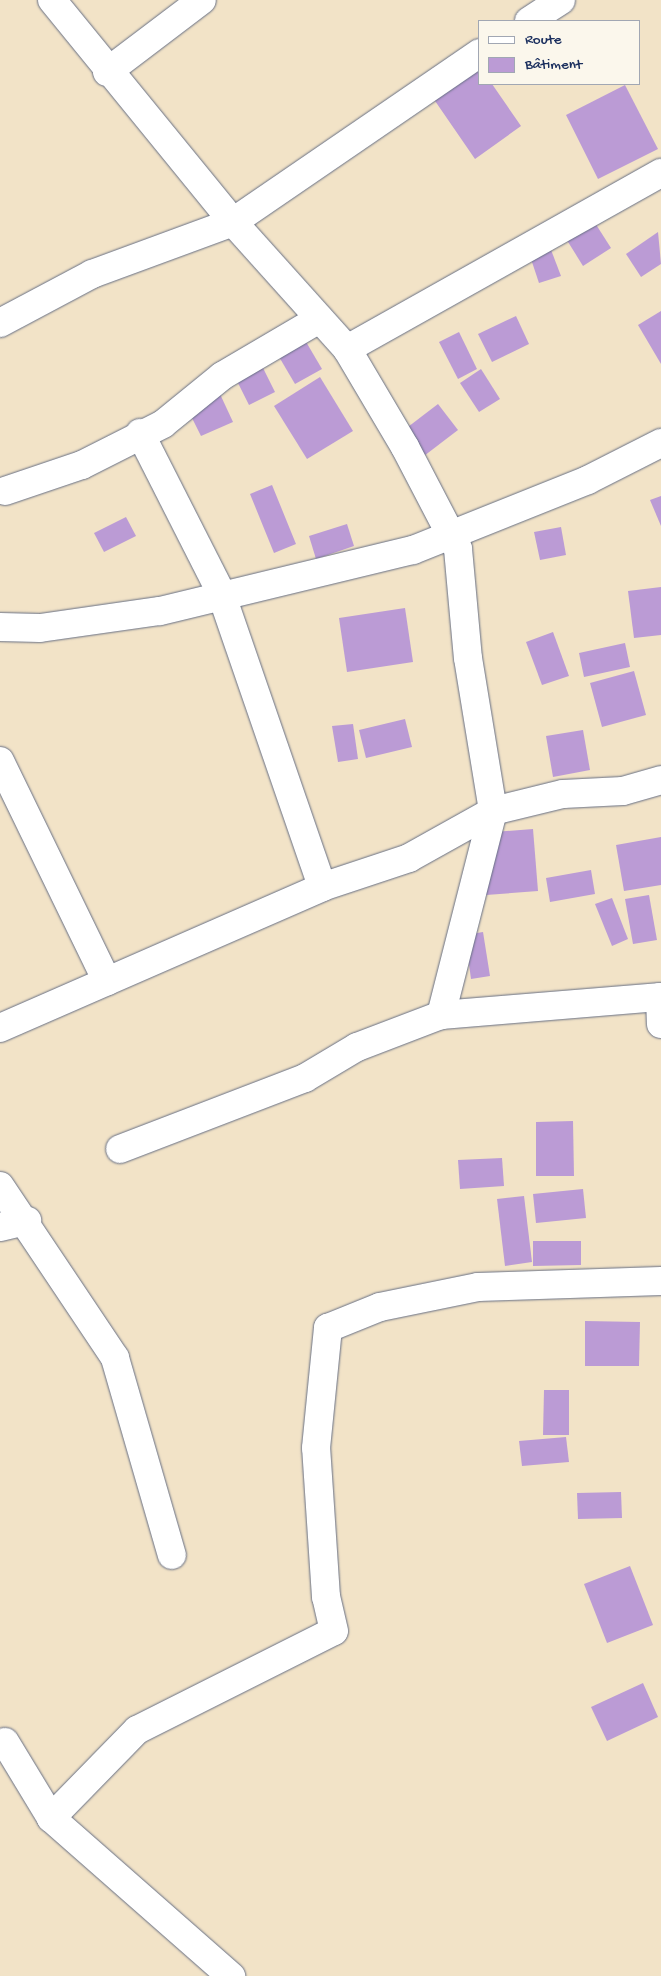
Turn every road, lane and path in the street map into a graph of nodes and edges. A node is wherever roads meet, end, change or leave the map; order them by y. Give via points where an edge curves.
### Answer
1 (52, 0) edge
2 (202, 0) edge
3 (561, 0) edge
4 (531, 20) edge
5 (478, 54) edge
6 (107, 72) junction
7 (661, 173) edge
8 (233, 222) junction
9 (319, 319) junction
10 (0, 323) edge
11 (348, 349) junction
12 (140, 433) junction
13 (661, 443) edge
14 (4, 491) dead end
15 (221, 593) junction
16 (0, 627) edge
17 (0, 761) edge
18 (661, 780) edge
19 (493, 811) junction
20 (322, 888) junction
21 (107, 981) junction
22 (661, 1006) edge
23 (442, 1015) junction
24 (0, 1028) edge
25 (120, 1149) dead end
26 (0, 1186) edge
27 (27, 1220) junction
28 (0, 1227) edge
29 (661, 1281) edge
30 (172, 1555) dead end
31 (5, 1742) dead end
32 (51, 1818) junction
33 (231, 1976) edge

1 - 6 street
2 - 6 street
3 - 4 street
5 - 8 street
6 - 8 street
7 - 11 street
8 - 9 street
8 - 10 street via 92,274
9 - 11 street
9 - 12 street via 222,376 163,424
11 - 19 street via 458,549 468,658
12 - 14 street via 82,465
12 - 15 street
13 - 15 street via 454,537
15 - 16 street via 160,611 40,628
15 - 20 street
17 - 21 street
18 - 19 street via 623,791 564,794
19 - 20 street via 408,858
19 - 23 street
20 - 21 street
21 - 24 street
22 - 23 street
23 - 25 street via 357,1047 305,1078
26 - 27 street
27 - 28 street
27 - 30 street via 115,1358
29 - 32 street via 478,1287 380,1307 328,1328 316,1448 326,1597 334,1632 137,1730
31 - 32 street
32 - 33 street

